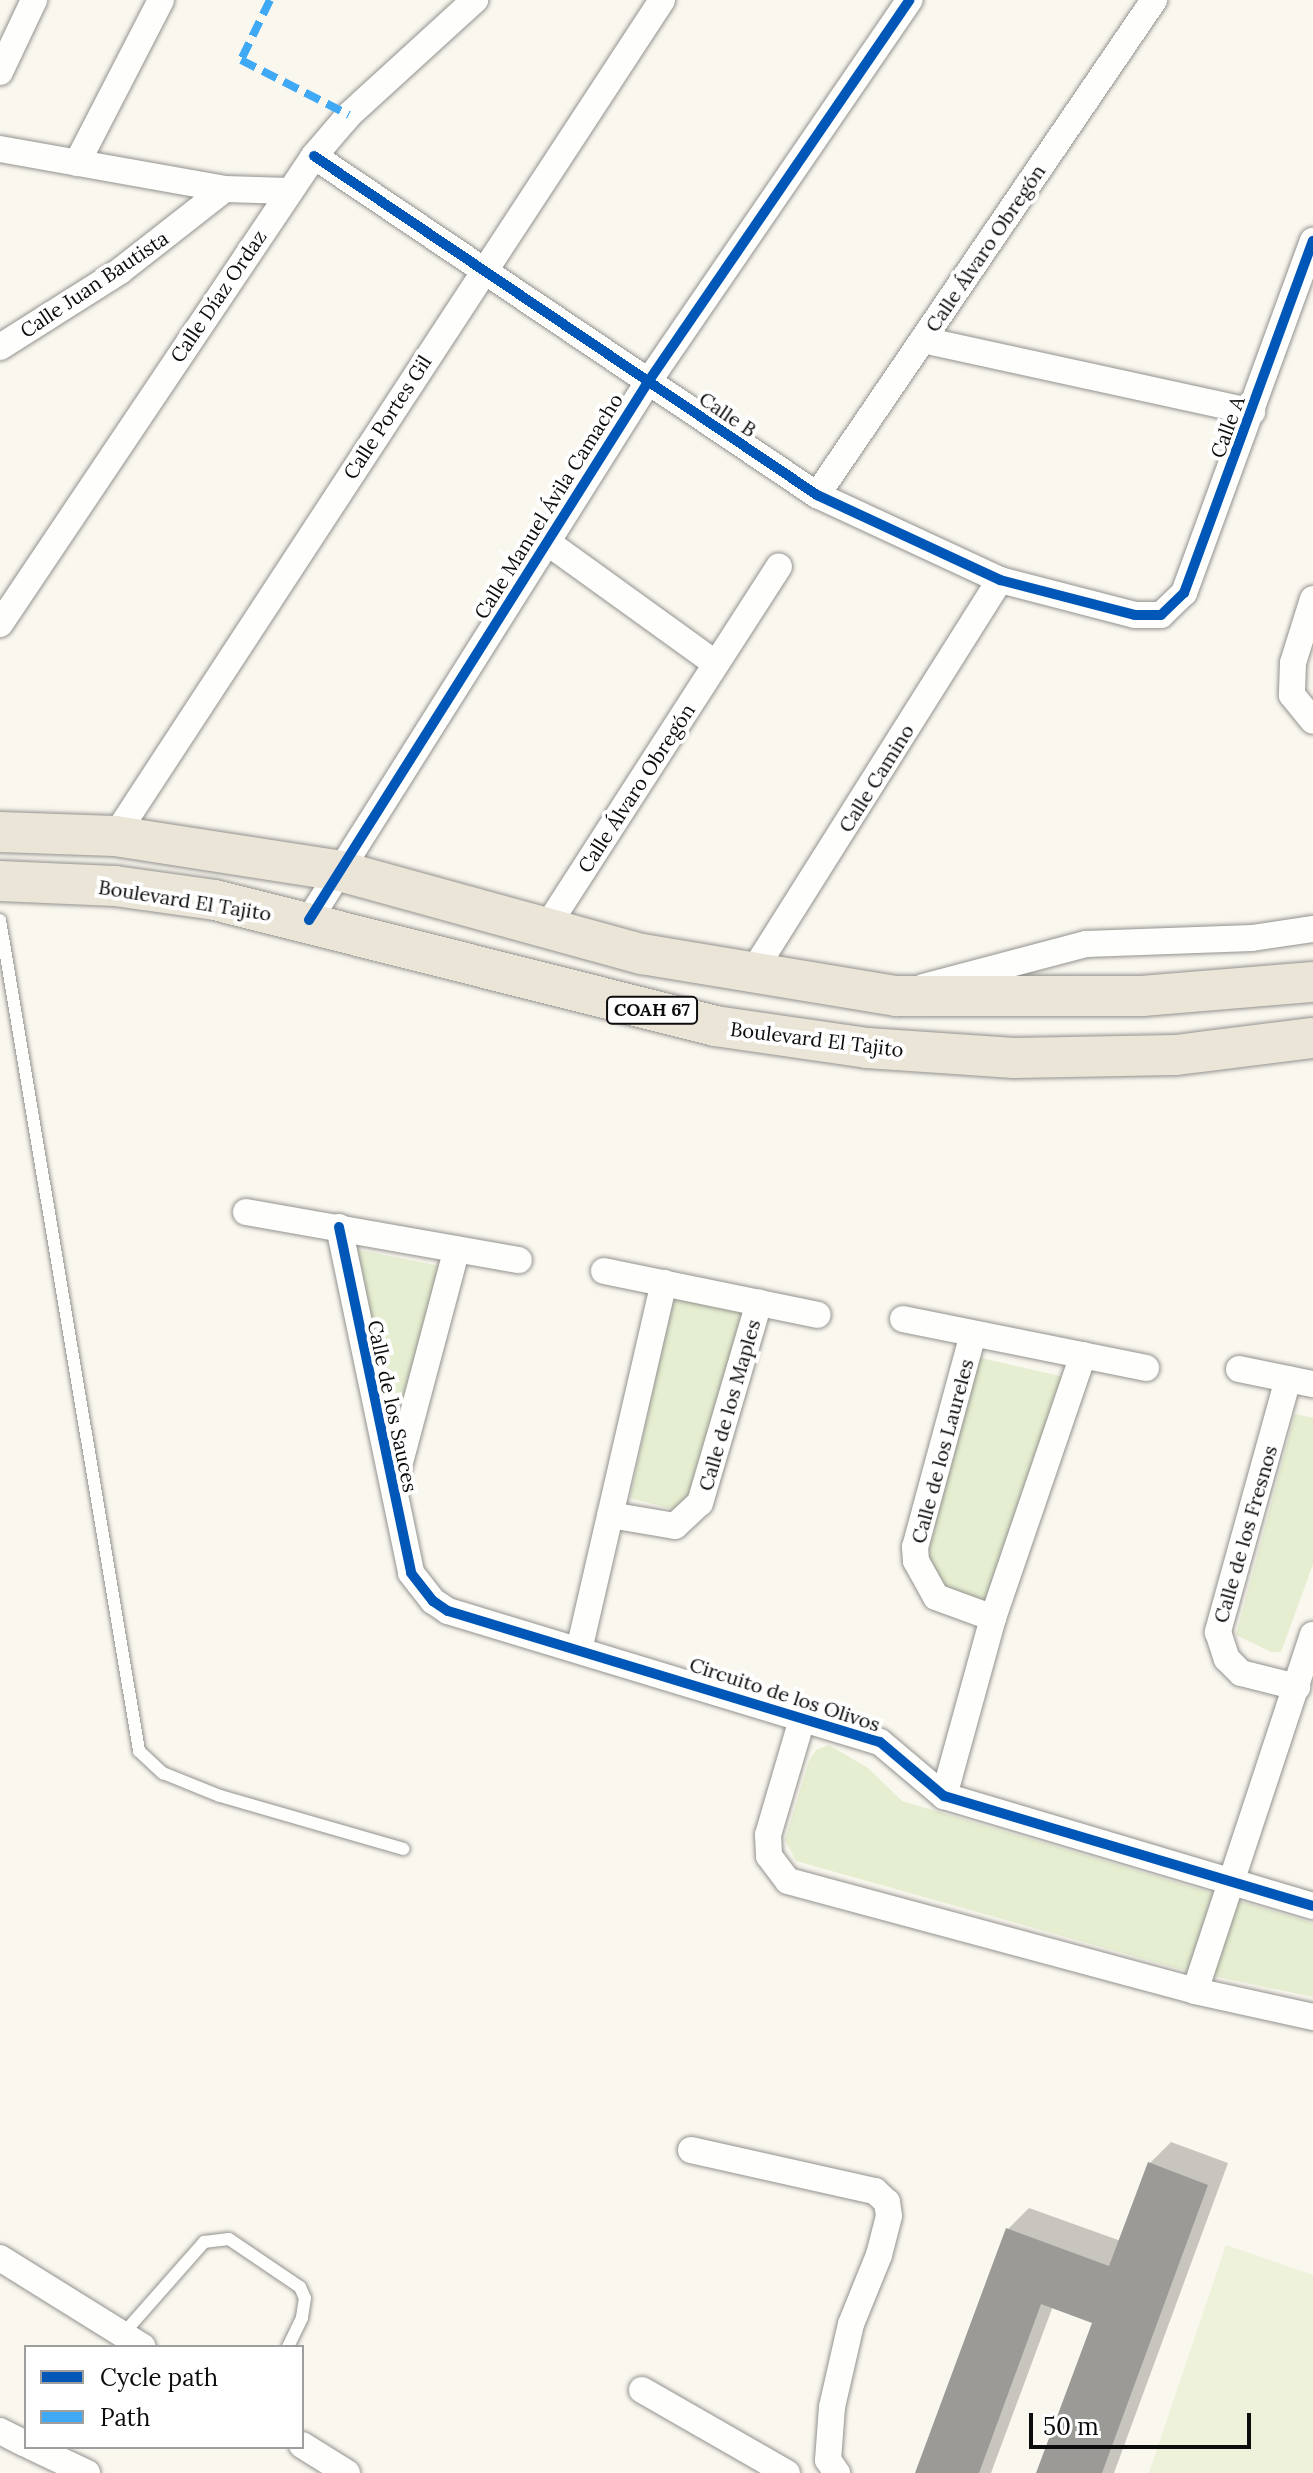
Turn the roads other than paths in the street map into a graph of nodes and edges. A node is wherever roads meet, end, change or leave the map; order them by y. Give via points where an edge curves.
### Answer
1 (34, 0) edge
2 (161, 0) edge
3 (662, 0) edge
4 (910, 0) edge
5 (1154, 0) edge
6 (464, 3) edge
7 (0, 72) edge
8 (0, 149) edge
9 (314, 156) junction
10 (77, 163) junction
11 (225, 189) junction
12 (289, 191) junction
13 (1313, 241) edge
14 (482, 269) junction
15 (923, 340) junction
16 (0, 347) edge
17 (648, 382) junction
18 (1252, 412) junction
19 (817, 495) junction
20 (547, 542) junction
21 (779, 567) dead end
22 (1000, 580) junction
23 (1312, 604) edge
24 (1161, 615) joint
25 (0, 624) edge
26 (716, 664) junction
27 (1306, 716) edge
28 (0, 832) edge
29 (115, 836) junction
30 (340, 871) junction
31 (0, 881) edge
32 (0, 920) edge
33 (309, 920) junction
34 (546, 928) junction
35 (1313, 929) edge
36 (751, 975) junction
37 (1313, 982) edge
38 (897, 996) junction
39 (1313, 1038) edge
40 (246, 1212) dead end
41 (339, 1227) junction
42 (457, 1249) junction
43 (519, 1260) dead end
44 (604, 1271) dead end
45 (664, 1283) junction
46 (759, 1303) junction
47 (818, 1315) dead end
48 (903, 1319) dead end
49 (973, 1334) junction
50 (1083, 1355) junction
51 (1146, 1368) dead end
52 (1239, 1369) dead end
53 (1301, 1382) edge
54 (392, 1492) junction
55 (610, 1515) junction
56 (421, 1589) joint
57 (993, 1618) junction
58 (1313, 1635) edge
59 (579, 1650) junction
60 (1297, 1687) junction
61 (803, 1716) junction
62 (944, 1796) junction
63 (404, 1849) dead end
64 (1231, 1882) junction
65 (1313, 1906) edge
66 (1195, 1991) junction
67 (1313, 2017) edge
68 (691, 2150) dead end
69 (0, 2258) edge
70 (133, 2341) edge
71 (289, 2345) edge
72 (642, 2390) dead end
73 (0, 2431) edge
74 (24, 2443) edge
75 (304, 2446) edge
76 (36, 2449) edge
77 (825, 2469) edge
78 (87, 2473) edge
79 (347, 2473) edge
80 (787, 2473) edge

1 - 7 street
2 - 10 street
3 - 14 street, Calle Portes Gil
4 - 17 street, Calle Manuel Ávila Camacho
5 - 15 street, Calle Álvaro Obregón
6 - 9 street, Calle Díaz Ordaz
8 - 10 street
9 - 12 street, Calle Díaz Ordaz
9 - 14 street, Calle B
10 - 11 street
11 - 12 street
11 - 16 street, Calle Juan Bautista via 120,271
12 - 25 street, Calle Díaz Ordaz
13 - 18 street, Calle A
14 - 17 street, Calle B
14 - 29 street, Calle Portes Gil
15 - 18 street
15 - 19 street, Calle Álvaro Obregón
17 - 19 street, Calle B
17 - 20 street, Calle Manuel Ávila Camacho
18 - 24 street, Calle A via 1184,593
19 - 22 street, Calle B
20 - 26 street
20 - 30 street, Calle Manuel Ávila Camacho
21 - 26 street, Calle Álvaro Obregón
22 - 24 street, Calle B via 1135,615
22 - 36 street, Calle Camino
23 - 27 street via 1293,663 1292,695
26 - 34 street, Calle Álvaro Obregón
28 - 29 main road
29 - 30 main road
30 - 33 street, Calle Manuel Ávila Camacho
30 - 34 main road
31 - 33 main road, Boulevard El Tajito / COAH 67 via 115,886
32 - 63 lane via 139,1751 163,1773 220,1796
33 - 39 main road, Boulevard El Tajito / COAH 67 via 715,1026 867,1048 1014,1058 1176,1055
34 - 36 main road
35 - 38 street via 1252,938 1086,944 1007,961
36 - 38 main road
37 - 38 main road via 1142,996
40 - 41 street
41 - 42 street
41 - 54 street, Calle de los Sauces
42 - 43 street
42 - 54 street, Calle de los Sauces
44 - 45 street, Calle de los Maples
45 - 46 street, Calle de los Maples
45 - 55 street
46 - 47 street, Calle de los Maples
46 - 55 street, Calle de los Maples via 700,1503 675,1526
48 - 49 street, Calle de los Laureles
49 - 50 street, Calle de los Laureles
49 - 57 street, Calle de los Laureles via 915,1547 916,1561 936,1597
50 - 51 street, Calle de los Laureles
50 - 57 street
52 - 53 street, Calle de los Fresnos
53 - 60 street, Calle de los Fresnos via 1218,1632 1227,1659 1241,1673
54 - 56 street, Calle de los Sauces via 411,1573
55 - 59 street
56 - 59 street, Circuito de los Olivos via 448,1611
57 - 62 street
58 - 60 street
59 - 61 street, Circuito de los Olivos
60 - 64 street
61 - 62 street, Circuito de los Olivos via 880,1742
61 - 66 street, Circuito de los Olivos via 768,1835 769,1856 788,1881
62 - 64 street, Circuito de los Olivos
64 - 65 street, Circuito de los Olivos
64 - 66 street
66 - 67 street, Circuito de los Olivos
68 - 77 street via 875,2191 887,2202 889,2216 879,2255 840,2364
69 - 70 street
70 - 71 lane via 204,2242 217,2238 229,2239 300,2287 305,2298 302,2318
72 - 80 street
73 - 74 street
75 - 79 street
76 - 78 street

